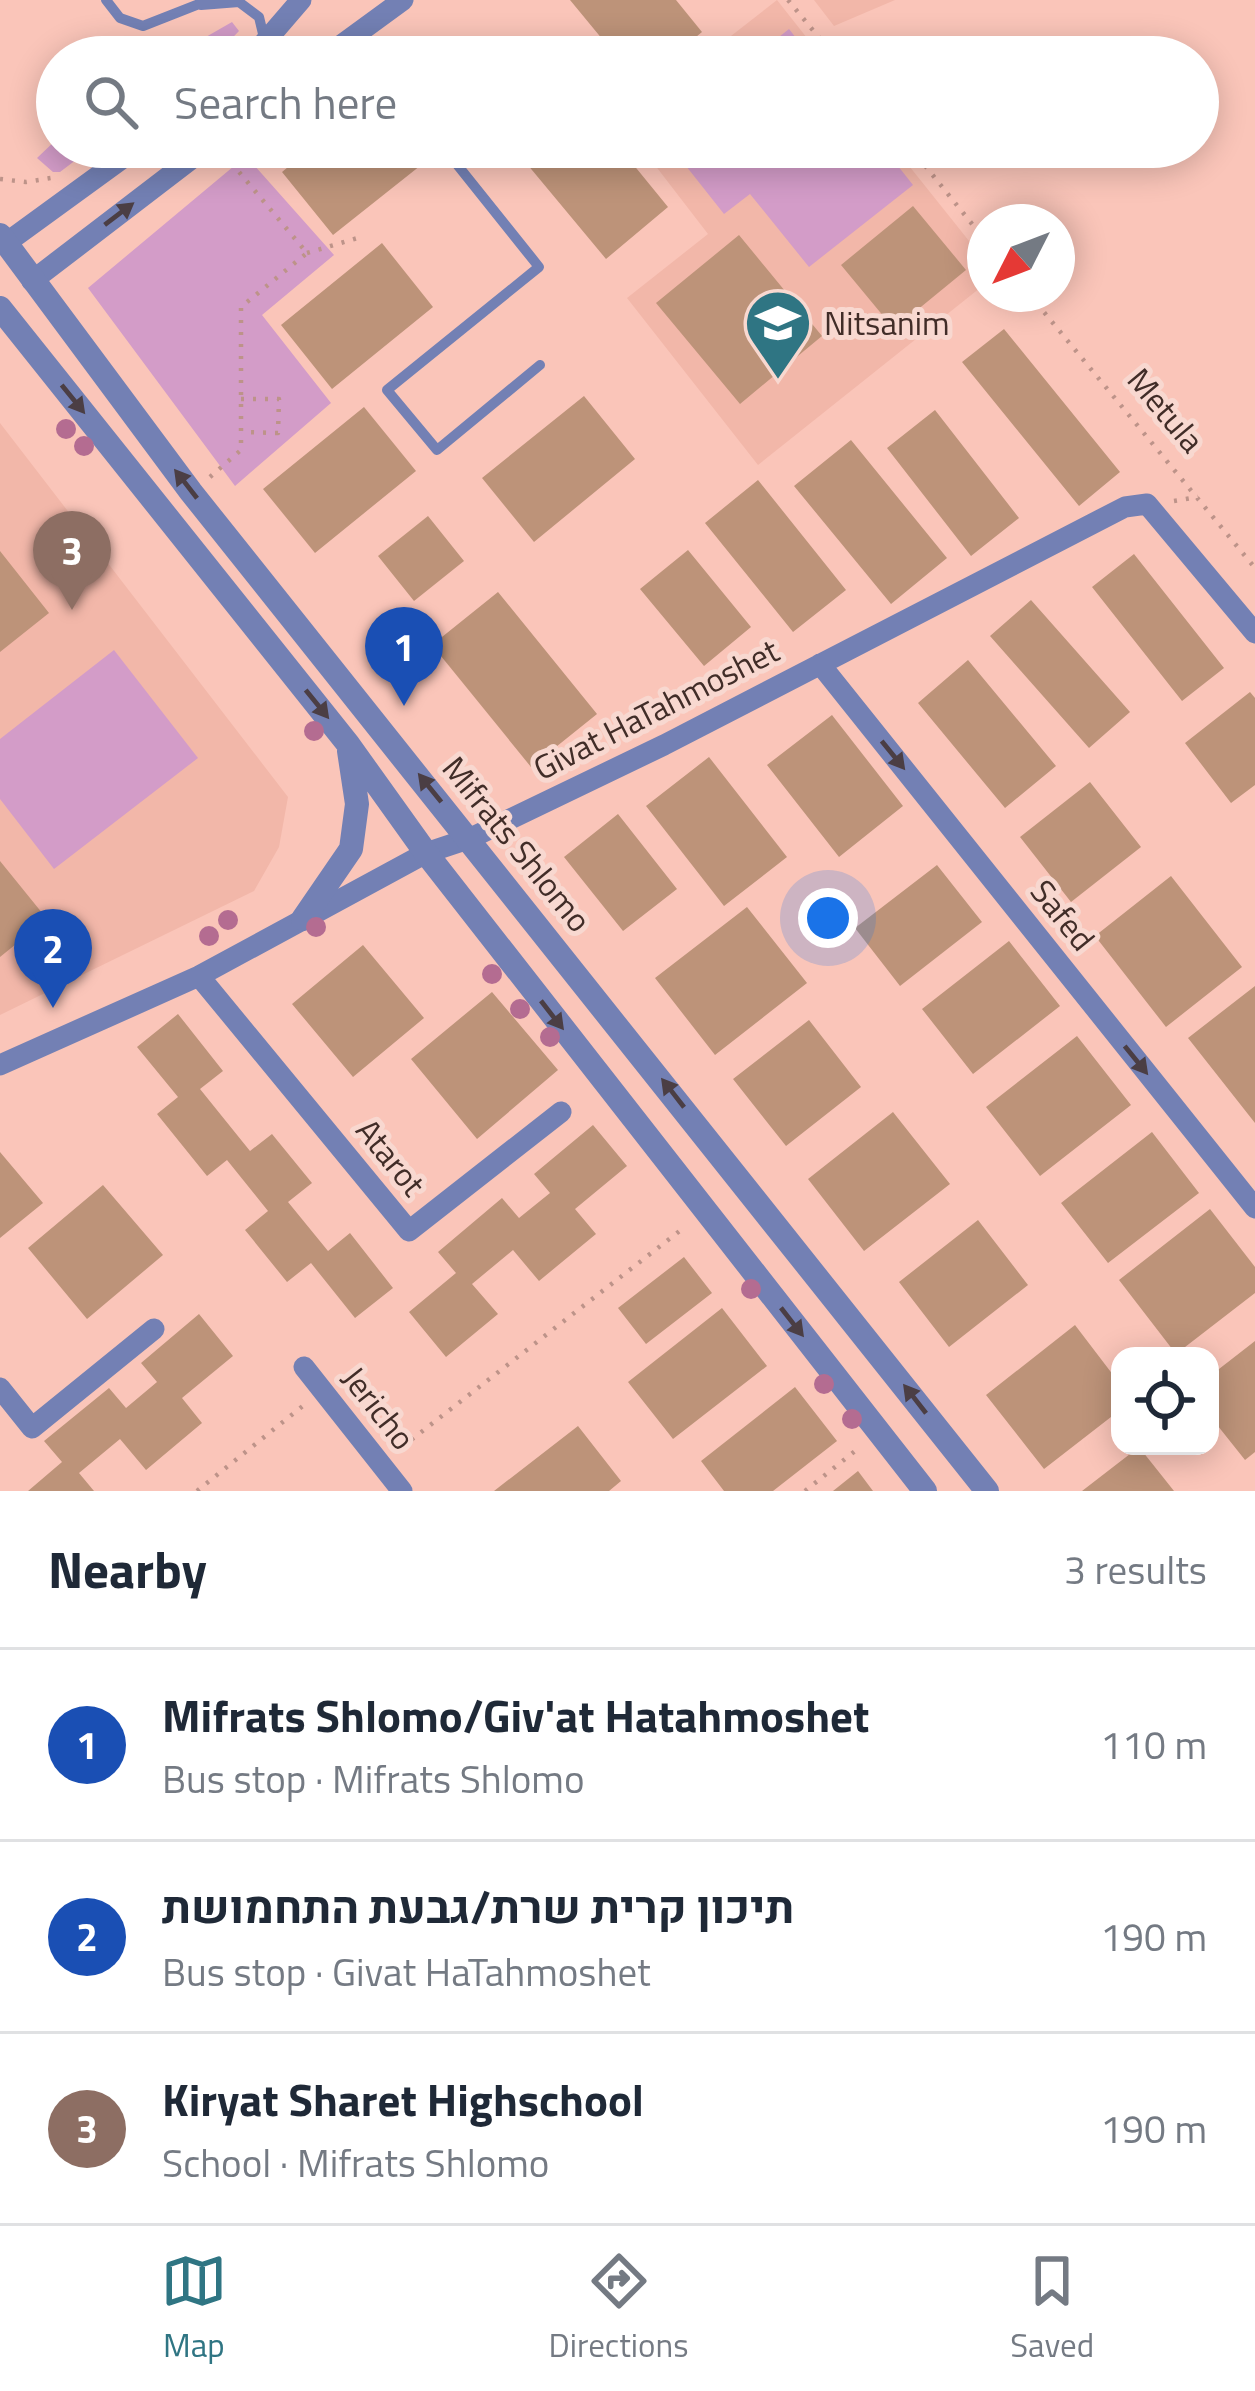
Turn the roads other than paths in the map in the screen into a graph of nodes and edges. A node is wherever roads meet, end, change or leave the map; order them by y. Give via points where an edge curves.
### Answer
1 (106, 0) edge
2 (301, 0) edge
3 (203, 3) edge
4 (394, 3) edge
5 (354, 35) edge
6 (259, 36) edge
7 (271, 36) edge
8 (108, 168) edge
9 (180, 168) edge
10 (460, 168) edge
11 (2, 242) edge
12 (32, 281) junction
13 (0, 307) edge
14 (0, 336) edge
15 (33, 349) junction
16 (540, 365) dead end
17 (1255, 633) edge
18 (820, 664) junction
19 (348, 744) junction
20 (471, 838) junction
21 (426, 854) junction
22 (303, 919) junction
23 (199, 976) junction
24 (0, 1065) edge
25 (561, 1112) dead end
26 (1255, 1208) edge
27 (154, 1329) dead end
28 (304, 1367) dead end
29 (0, 1388) edge
30 (402, 1491) edge
31 (925, 1491) edge
32 (987, 1491) edge

1 - 3 lane via 143,26
2 - 7 street
3 - 6 lane via 238,2 259,17
4 - 5 street
8 - 11 street
12 -> 9 street
10 - 16 lane via 539,267 388,391 437,450
11 - 12 street, Mifrats Shlomo
12 - 13 street
20 -> 12 street, Mifrats Shlomo
13 - 15 street
14 - 15 street
15 -> 19 street
17 - 18 street, Givat HaTahmoshet via 1147,504 1124,507
18 - 20 street, Givat HaTahmoshet
18 -> 26 street, Safed
19 - 21 street
19 - 22 street via 357,804 351,849
20 - 21 street, Givat HaTahmoshet
32 -> 20 street, Mifrats Shlomo
21 - 22 street, Givat HaTahmoshet
21 -> 31 street
22 - 23 street, Givat HaTahmoshet
23 - 24 street, Givat HaTahmoshet
23 - 25 street, Atarot via 409,1231
27 - 29 street via 32,1428
28 - 30 street, Jericho

